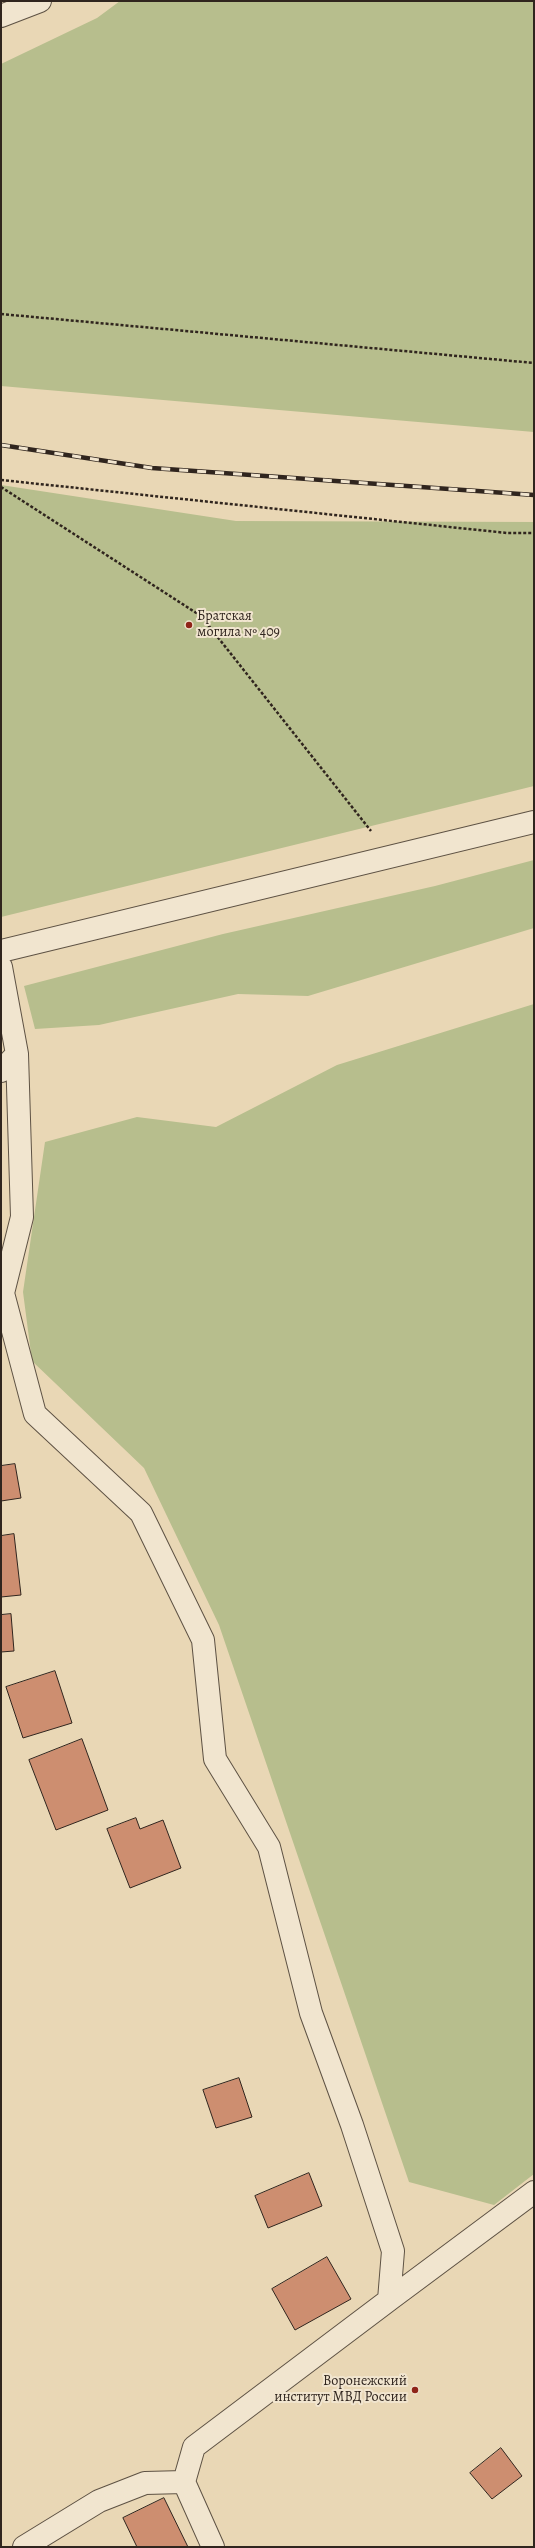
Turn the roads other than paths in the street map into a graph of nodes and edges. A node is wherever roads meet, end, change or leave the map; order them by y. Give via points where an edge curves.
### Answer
1 (40, 1) edge
2 (1, 16) edge
3 (534, 822) edge
4 (1, 952) edge
5 (1, 967) edge
6 (17, 1054) junction
7 (1, 1071) edge
8 (534, 2192) edge
9 (389, 2300) junction
10 (184, 2482) junction
11 (24, 2547) edge
12 (213, 2547) edge

1 - 2 street
3 - 4 street
5 - 6 street
6 - 7 street
6 - 9 street via 22,1218 3,1294 36,1414 141,1513 203,1640 215,1759 269,1847 311,2013 352,2125 393,2250
8 - 9 street
9 - 10 street via 194,2447
10 - 11 street via 145,2483 99,2501
10 - 12 street

